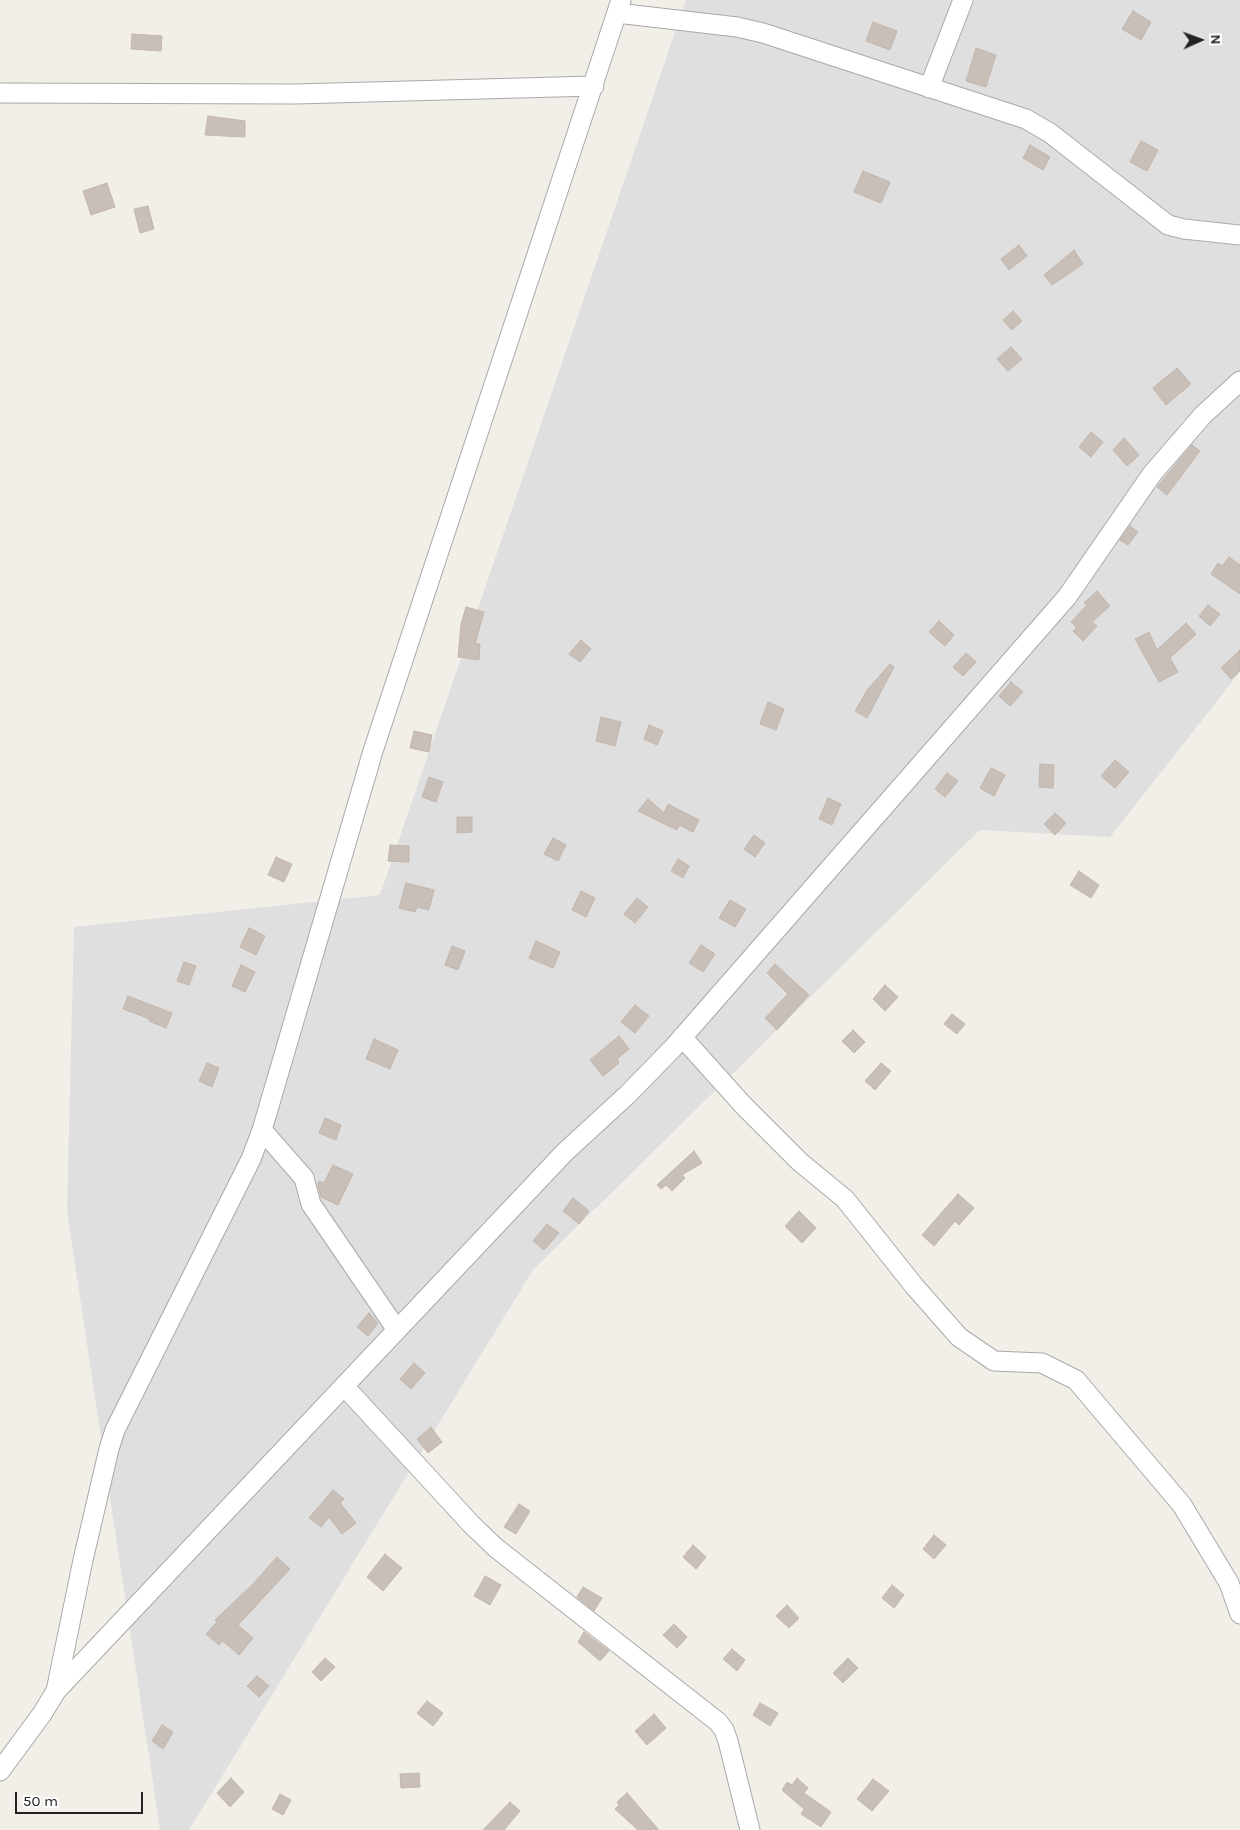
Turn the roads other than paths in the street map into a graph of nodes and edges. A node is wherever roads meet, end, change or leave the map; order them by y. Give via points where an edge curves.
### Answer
1 (963, 0) edge
2 (619, 7) edge
3 (594, 86) junction
4 (929, 88) junction
5 (0, 93) edge
6 (1240, 234) edge
7 (1240, 381) edge
8 (682, 1037) junction
9 (262, 1130) junction
10 (397, 1330) junction
11 (344, 1386) junction
12 (1240, 1614) edge
13 (56, 1691) junction
14 (0, 1771) edge
15 (750, 1830) edge

1 - 4 street
2 - 3 street
2 - 4 street via 763,33
3 - 5 street via 295,94
3 - 9 street via 373,751
4 - 6 street via 1026,119 1050,133 1168,225
7 - 8 street via 1203,415 1152,474 1067,597
8 - 10 street via 627,1095 565,1152
8 - 12 street via 794,1156 845,1199 959,1337 994,1361 1042,1363 1076,1380 1182,1505 1229,1583
9 - 10 street via 304,1178 311,1204
9 - 13 street via 248,1166 116,1430 85,1551
10 - 11 street
11 - 13 street
11 - 15 street via 496,1548 718,1722 728,1741
13 - 14 street

